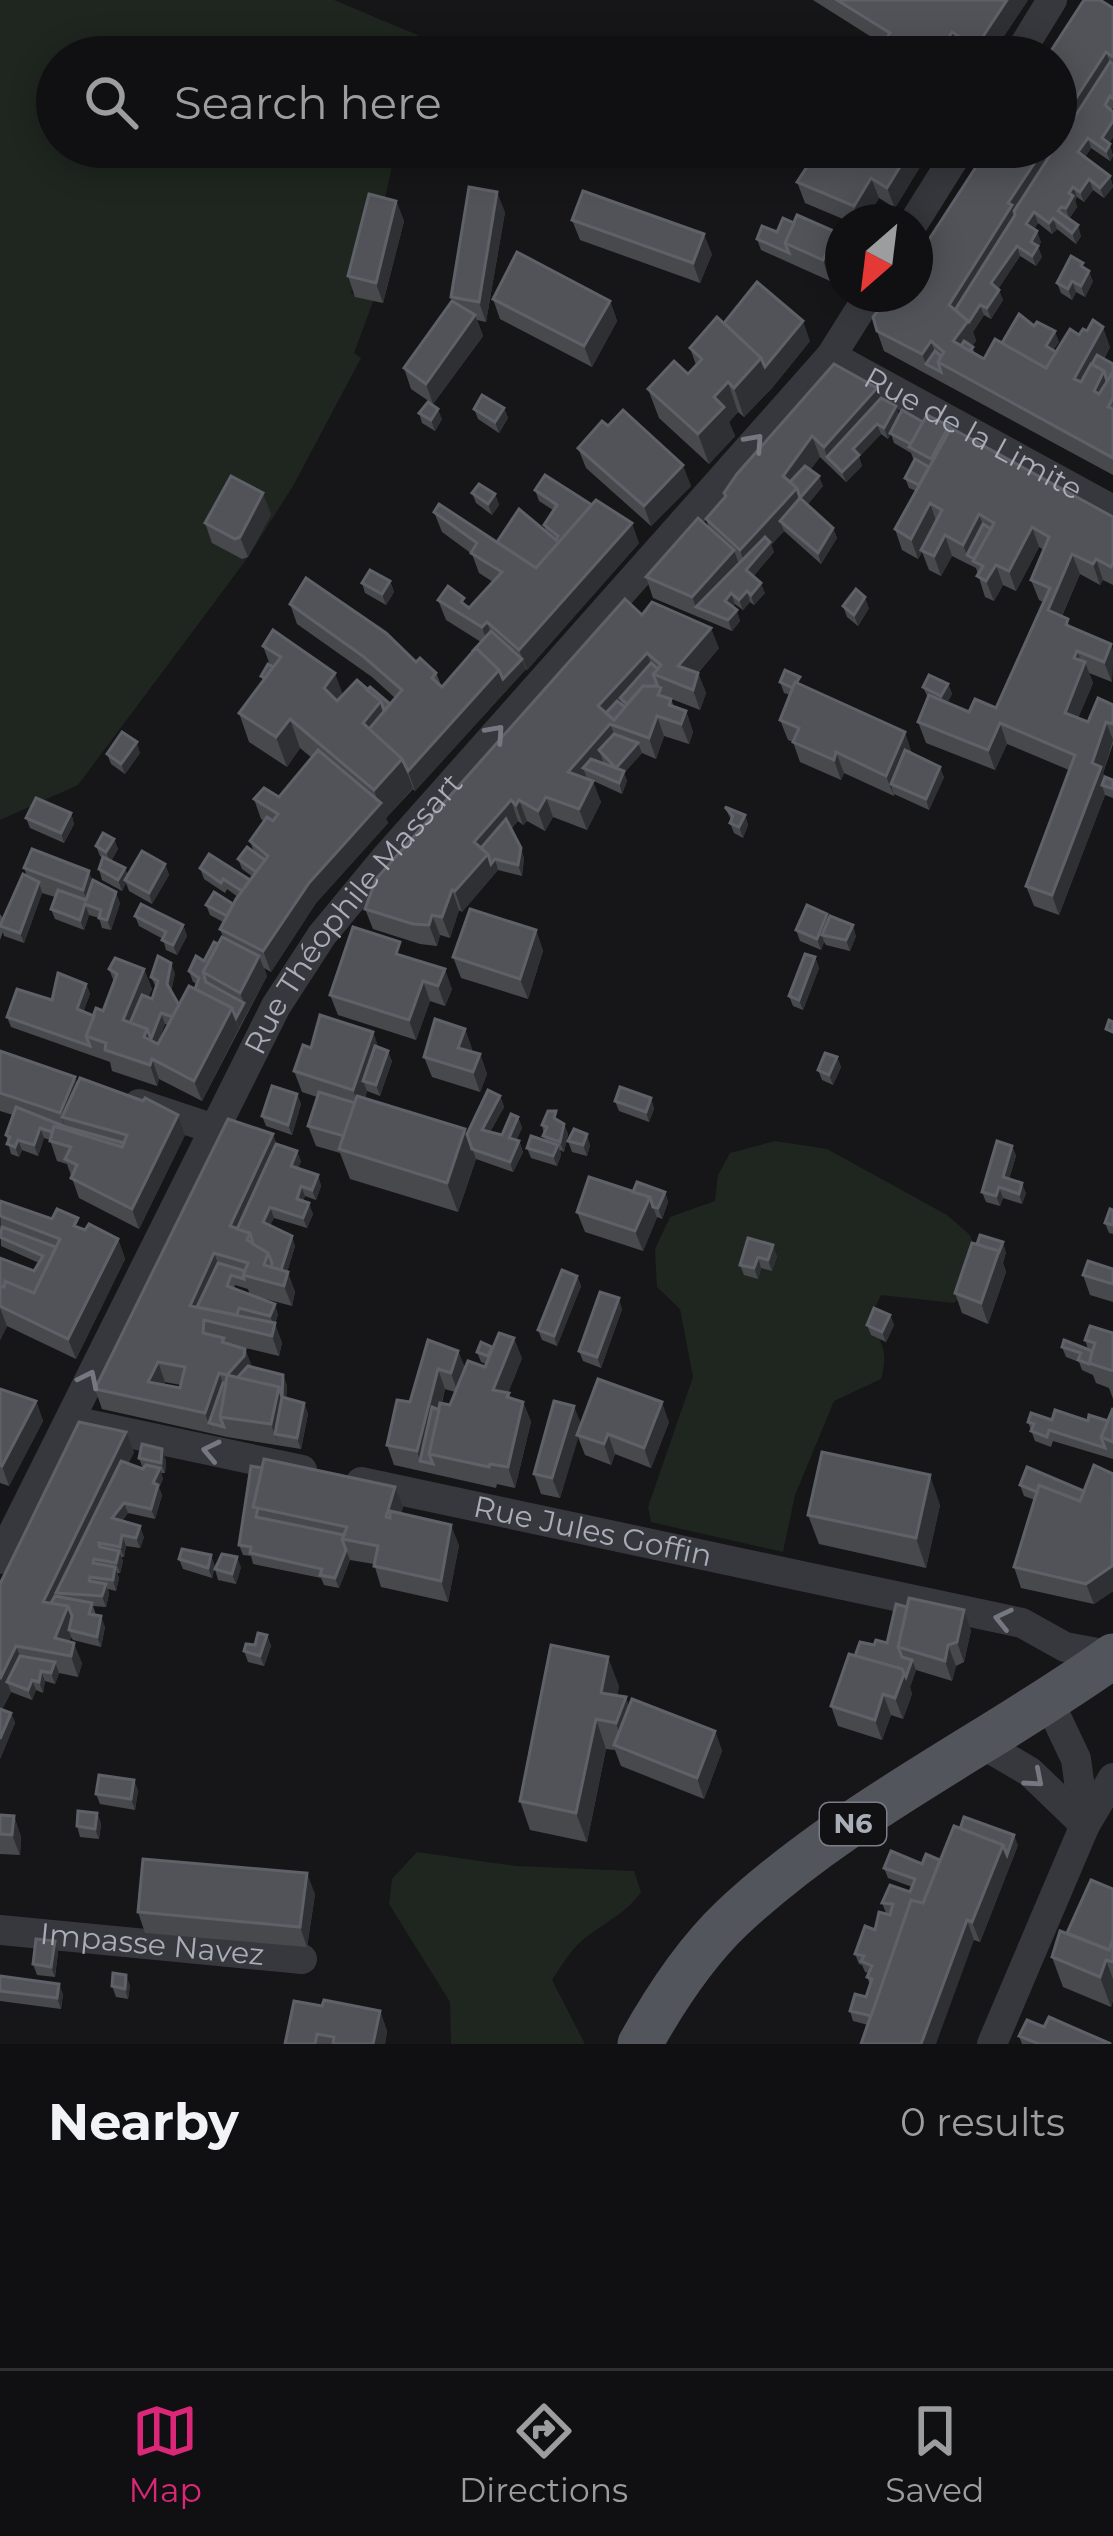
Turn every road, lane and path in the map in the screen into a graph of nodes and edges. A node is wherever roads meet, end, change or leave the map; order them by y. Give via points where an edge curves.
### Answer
1 (1052, 0) edge
2 (1030, 36) edge
3 (948, 168) edge
4 (925, 204) edge
5 (859, 312) edge
6 (831, 356) junction
7 (1113, 510) edge
8 (107, 1094) edge
9 (214, 1129) junction
10 (68, 1420) junction
11 (0, 1559) edge
12 (1113, 1656) edge
13 (1049, 1702) junction
14 (979, 1742) junction
15 (1113, 1778) edge
16 (1085, 1825) junction
17 (0, 1930) edge
18 (302, 1959) dead end
19 (640, 2044) edge
20 (992, 2044) edge

1 - 2 street
3 - 4 street
5 - 6 street, Rue Théophile Massart
6 - 7 street, Rue de la Limite
9 -> 6 street, Rue Théophile Massart via 322,935
8 - 9 street
10 -> 9 street, Rue Théophile Massart
10 - 11 street, Rue Théophile Massart
12 -> 10 street, Rue Jules Goffin via 1065,1647 1022,1623
12 - 13 main road, N6
13 - 14 main road, N6
13 - 16 street via 1076,1759
14 -> 16 street via 1030,1772
14 - 19 main road, N6 via 835,1836 730,1920
15 - 16 street
16 - 20 street
17 - 18 street, Impasse Navez

